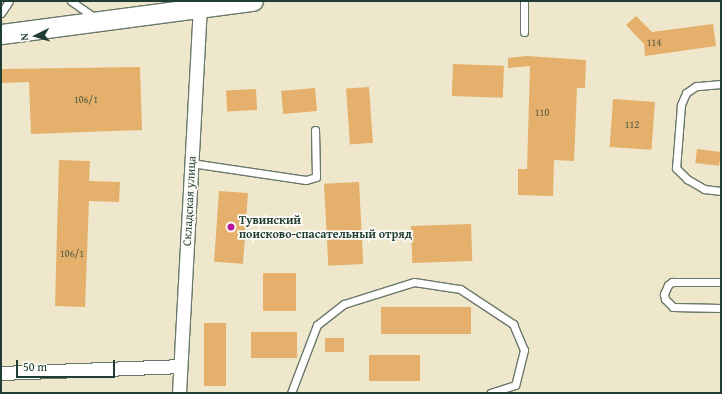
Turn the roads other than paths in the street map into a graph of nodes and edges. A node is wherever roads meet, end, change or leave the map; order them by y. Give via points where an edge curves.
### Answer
1 (9, 1) edge
2 (71, 1) edge
3 (253, 1) edge
4 (524, 1) edge
5 (200, 5) edge
6 (1, 13) edge
7 (100, 22) junction
8 (524, 32) dead end
9 (1, 34) edge
10 (721, 84) edge
11 (315, 130) dead end
12 (191, 163) junction
13 (721, 191) edge
14 (721, 282) edge
15 (721, 308) edge
16 (180, 366) junction
17 (1, 373) edge
18 (179, 393) edge
19 (291, 393) edge
20 (490, 393) edge

1 - 6 lane
2 - 7 lane
3 - 5 street
4 - 8 lane
5 - 7 street
5 - 12 street, Складская улица
7 - 9 street
10 - 13 lane via 696,86 686,93 681,105 676,168 687,179 704,189
11 - 12 lane via 316,177 306,180
12 - 16 street, Складская улица
14 - 15 lane via 672,282 664,294 665,299 673,307
16 - 17 street
16 - 18 street, Складская улица
19 - 20 lane via 317,325 344,304 414,282 460,289 512,324 524,350 515,384

